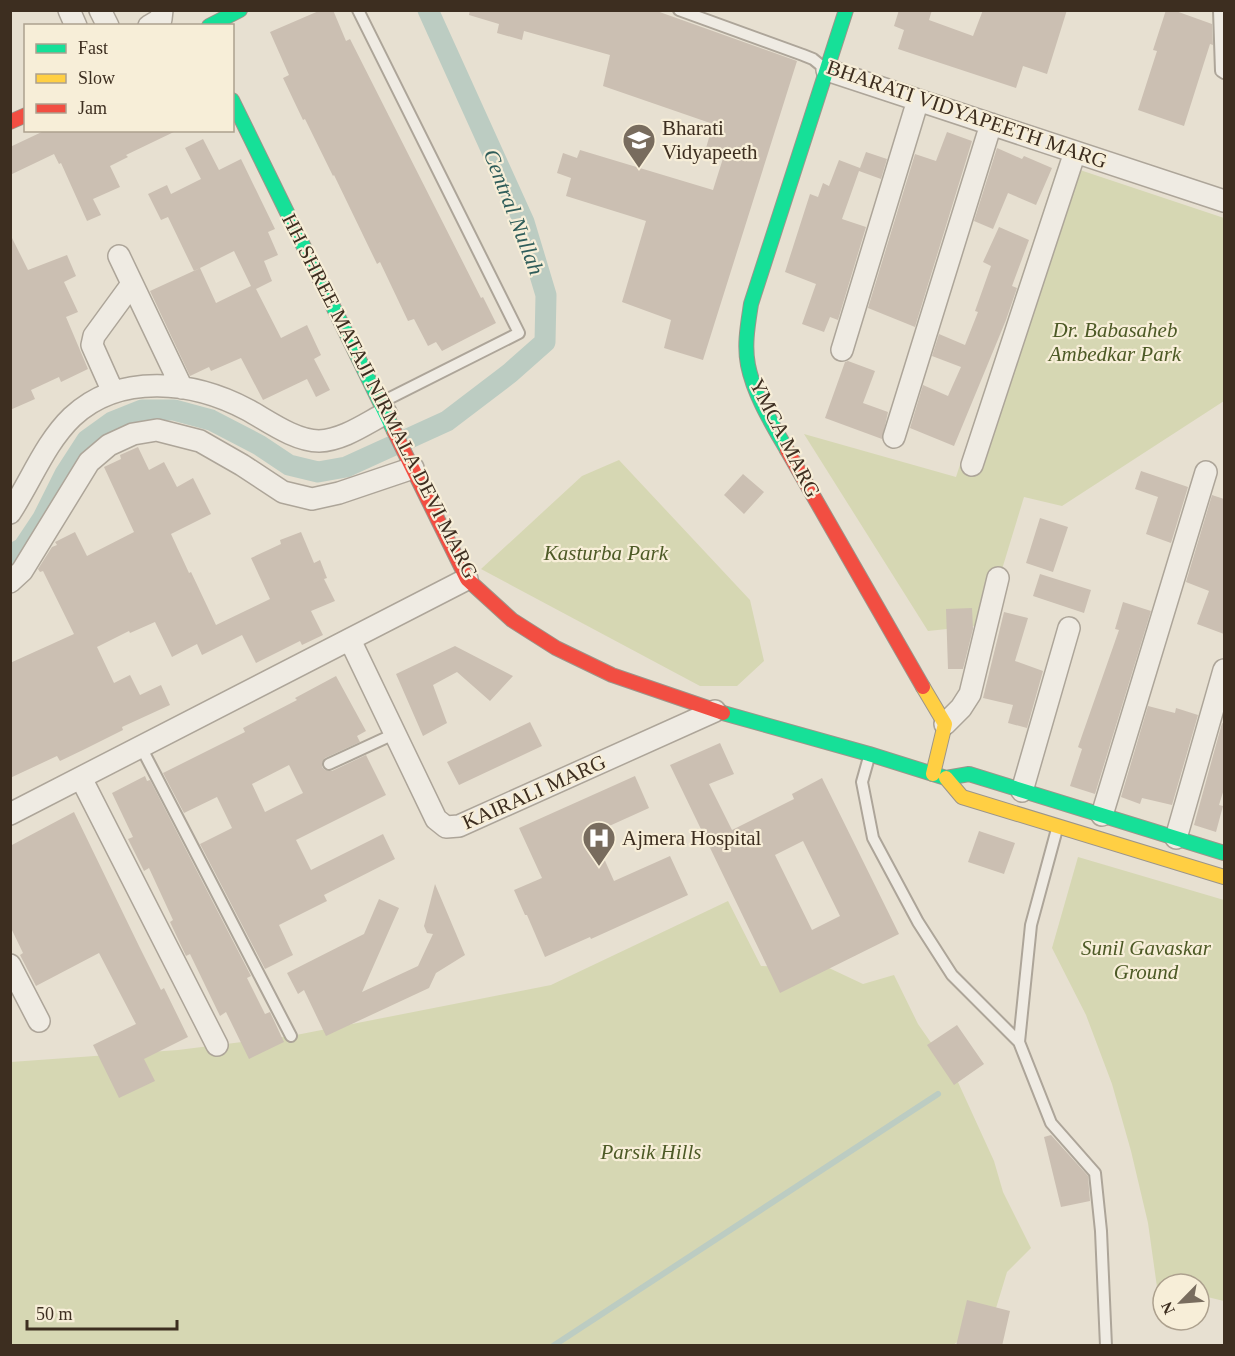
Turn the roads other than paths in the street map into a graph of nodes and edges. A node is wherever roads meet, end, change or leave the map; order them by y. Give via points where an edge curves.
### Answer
1 (69, 10) edge
2 (100, 10) edge
3 (162, 10) edge
4 (240, 10) edge
5 (358, 10) edge
6 (678, 10) edge
7 (846, 10) edge
8 (1219, 10) edge
9 (75, 24) edge
10 (107, 24) edge
11 (152, 24) edge
12 (213, 24) edge
13 (826, 70) junction
14 (1224, 73) edge
15 (918, 100) junction
16 (234, 104) edge
17 (24, 116) edge
18 (10, 122) edge
19 (991, 124) junction
20 (1075, 152) junction
21 (1224, 201) edge
22 (119, 256) dead end
23 (132, 284) junction
24 (842, 350) dead end
25 (182, 388) junction
26 (113, 392) junction
27 (385, 412) junction
28 (894, 436) dead end
29 (410, 464) junction
30 (972, 465) dead end
31 (1206, 472) dead end
32 (10, 513) edge
33 (998, 578) dead end
34 (467, 579) junction
35 (10, 582) edge
36 (1069, 628) dead end
37 (350, 640) junction
38 (1224, 670) edge
39 (715, 711) junction
40 (945, 724) junction
41 (394, 734) junction
42 (141, 747) junction
43 (869, 754) junction
44 (328, 764) dead end
45 (940, 776) junction
46 (81, 778) junction
47 (1022, 791) junction
48 (10, 814) edge
49 (1102, 815) junction
50 (1058, 826) junction
51 (1176, 838) junction
52 (1224, 853) edge
53 (1224, 877) edge
54 (10, 965) edge
55 (39, 1021) dead end
56 (291, 1036) dead end
57 (1019, 1042) junction
58 (217, 1045) dead end
59 (1106, 1346) edge

1 - 9 street
2 - 10 street
3 - 11 street via 161,19
4 - 12 main road
5 - 27 lane via 519,333
6 - 13 lane, BHARATI VIDYAPEETH MARG via 803,54
7 - 13 main road, YMCA MARG
8 - 14 lane
13 - 15 street, BHARATI VIDYAPEETH MARG
13 - 40 main road, YMCA MARG via 751,304 748,364 782,441
15 - 19 street, BHARATI VIDYAPEETH MARG
15 - 24 street
16 - 27 main road, HH SHREE MATAJI NIRMALA DEVI MARG
17 - 18 main road
19 - 20 street, BHARATI VIDYAPEETH MARG
19 - 28 street
20 - 21 street, BHARATI VIDYAPEETH MARG
20 - 30 street
22 - 23 street
23 - 25 street
23 - 26 street via 94,336 92,345
25 - 26 street via 140,386
25 - 27 street via 228,401 316,441 348,433
26 - 32 street via 89,404 60,430
27 - 29 main road, HH SHREE MATAJI NIRMALA DEVI MARG
29 - 34 main road, HH SHREE MATAJI NIRMALA DEVI MARG
29 - 35 street via 339,493 312,499 283,492 200,441 157,430 133,434 89,462 22,571
31 - 49 street
33 - 40 street via 970,694
34 - 37 street
34 - 39 main road, HH SHREE MATAJI NIRMALA DEVI MARG via 512,620 556,648 612,675
36 - 47 street
37 - 41 street, KAIRALI MARG
37 - 42 street
38 - 51 street
39 - 41 street, KAIRALI MARG via 459,826 446,827 436,819
39 - 43 main road, HH SHREE MATAJI NIRMALA DEVI MARG
40 - 45 main road
41 - 44 lane
42 - 46 street
42 - 56 lane
43 - 45 main road, HH SHREE MATAJI NIRMALA DEVI MARG
43 - 57 lane via 862,782 873,838 952,975
45 - 47 main road, HH SHREE MATAJI NIRMALA DEVI MARG via 969,774
45 - 50 main road, HH SHREE MATAJI NIRMALA DEVI MARG via 962,797
46 - 48 street
46 - 58 street
47 - 49 main road, HH SHREE MATAJI NIRMALA DEVI MARG
49 - 51 main road, HH SHREE MATAJI NIRMALA DEVI MARG
50 - 53 main road, HH SHREE MATAJI NIRMALA DEVI MARG
50 - 57 lane via 1031,925
51 - 52 main road, HH SHREE MATAJI NIRMALA DEVI MARG
54 - 55 street
57 - 59 lane via 1051,1123 1095,1173

